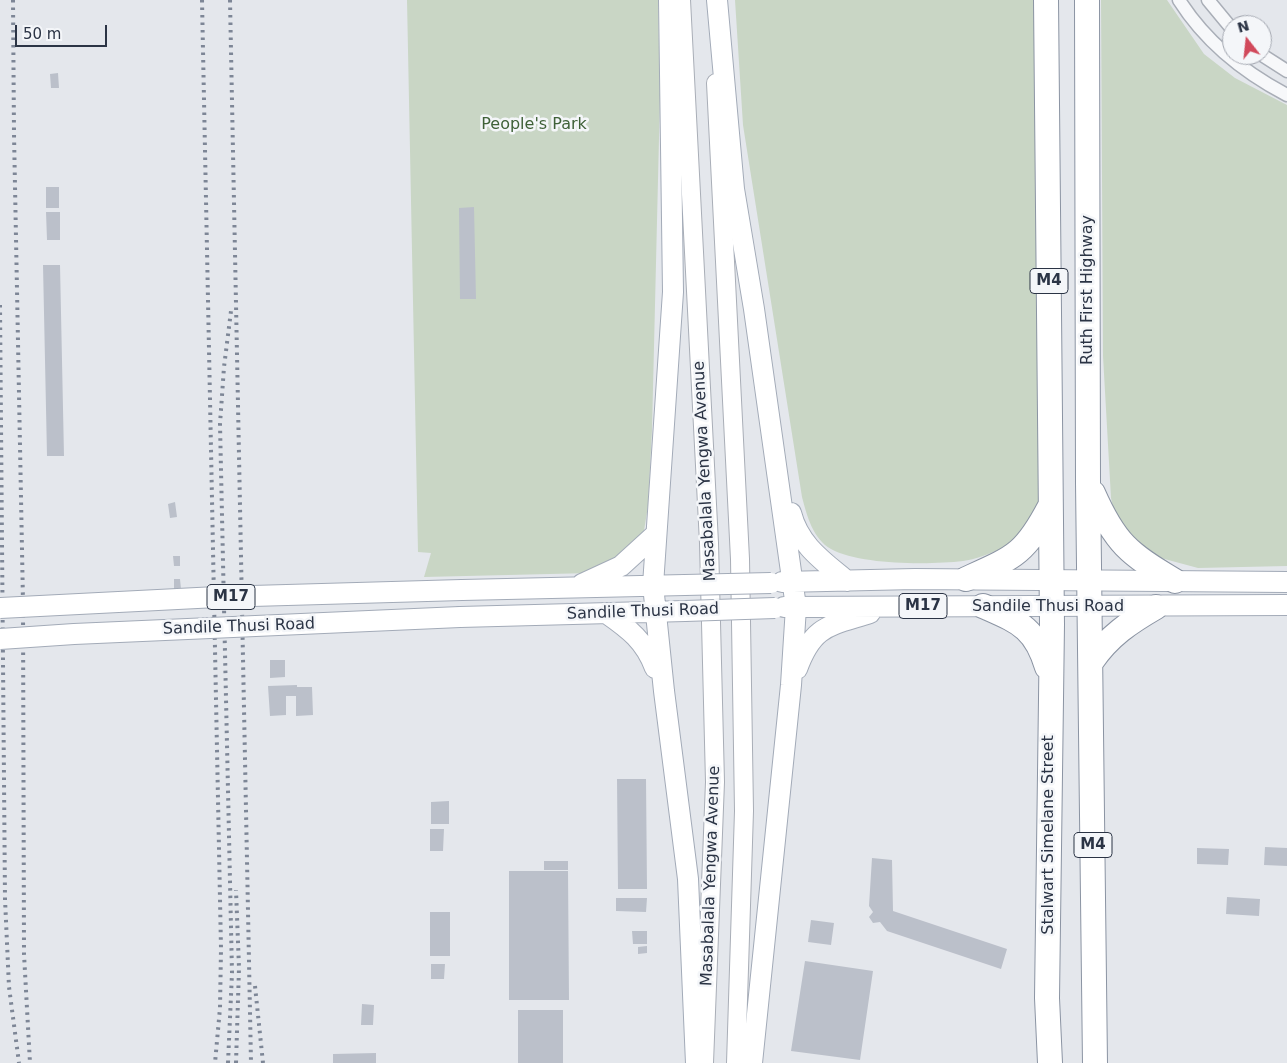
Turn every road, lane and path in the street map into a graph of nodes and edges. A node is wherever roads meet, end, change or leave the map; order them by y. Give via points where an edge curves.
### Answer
1 (669, 0) edge
2 (681, 0) edge
3 (712, 0) edge
4 (717, 0) edge
5 (1046, 0) edge
6 (1087, 0) edge
7 (1179, 0) edge
8 (1208, 0) edge
9 (1222, 17) edge
10 (1272, 61) edge
11 (1287, 71) edge
12 (1287, 96) edge
13 (773, 441) junction
14 (1088, 483) junction
15 (1051, 504) junction
16 (655, 535) junction
17 (966, 579) junction
18 (1051, 580) junction
19 (1091, 580) junction
20 (847, 581) junction
21 (1175, 581) junction
22 (793, 582) junction
23 (1287, 582) edge
24 (653, 585) junction
25 (574, 587) junction
26 (1287, 605) edge
27 (891, 606) junction
28 (982, 606) junction
29 (796, 607) junction
30 (1052, 607) junction
31 (1156, 607) junction
32 (0, 608) edge
33 (1092, 608) junction
34 (655, 612) junction
35 (606, 614) junction
36 (0, 640) edge
37 (1092, 661) junction
38 (1051, 681) junction
39 (791, 685) junction
40 (664, 691) junction
41 (696, 1063) edge
42 (704, 1063) edge
43 (736, 1063) edge
44 (752, 1063) edge
45 (1050, 1063) edge
46 (1095, 1063) edge

1 - 16 main road via 672,292
2 - 42 main road, Masabalala Yengwa Avenue via 709,543 715,782
3 - 43 main road, Masabalala Yengwa Avenue via 740,568 744,810
4 - 13 main road via 734,189
5 - 15 highway, M4
6 - 14 highway, Ruth First Highway / M4
7 - 12 street via 1206,36 1259,80
8 - 9 street
10 - 11 street
13 - 20 main road via 798,533 807,547
13 - 22 main road
14 - 19 highway, Ruth First Highway / M4
14 - 21 highway via 1120,543 1133,556
15 - 17 highway via 1028,544 1017,554
15 - 18 highway, M4
16 - 24 main road
16 - 25 main road via 621,566
17 - 18 main road, Sandile Thusi Road / M17
17 - 20 main road, Sandile Thusi Road / M17
18 - 19 main road, Sandile Thusi Road / M17
18 - 30 highway, M4
19 - 21 main road, Sandile Thusi Road / M17
19 - 33 highway, M4
20 - 22 main road, Sandile Thusi Road / M17
21 - 23 main road, Sandile Thusi Road / M17
22 - 24 main road, Sandile Thusi Road / M17, bridge
22 - 29 main road
24 - 25 main road, Sandile Thusi Road / M17
24 - 34 main road
25 - 32 main road, Sandile Thusi Road / M17, bridge
26 - 31 main road, Sandile Thusi Road / M17
27 - 28 main road, Sandile Thusi Road / M17
27 - 29 main road, Sandile Thusi Road / M17
27 - 39 main road via 818,633 805,648
28 - 30 main road, Sandile Thusi Road / M17
28 - 38 highway via 1026,628 1036,638
29 - 34 main road, Sandile Thusi Road / M17, bridge
29 - 39 main road
30 - 33 main road, Sandile Thusi Road / M17
30 - 38 highway, Stalwart Simelane Street / M4
31 - 33 main road, Sandile Thusi Road / M17
31 - 37 highway via 1117,631
33 - 37 highway, M4
34 - 35 main road, Sandile Thusi Road / M17
34 - 40 main road
35 - 36 main road, Sandile Thusi Road / M17, bridge via 460,617
35 - 40 main road via 632,631 644,645
37 - 46 highway, M4
38 - 45 highway, Stalwart Simelane Street / M4
39 - 44 main road
40 - 41 main road via 688,879

